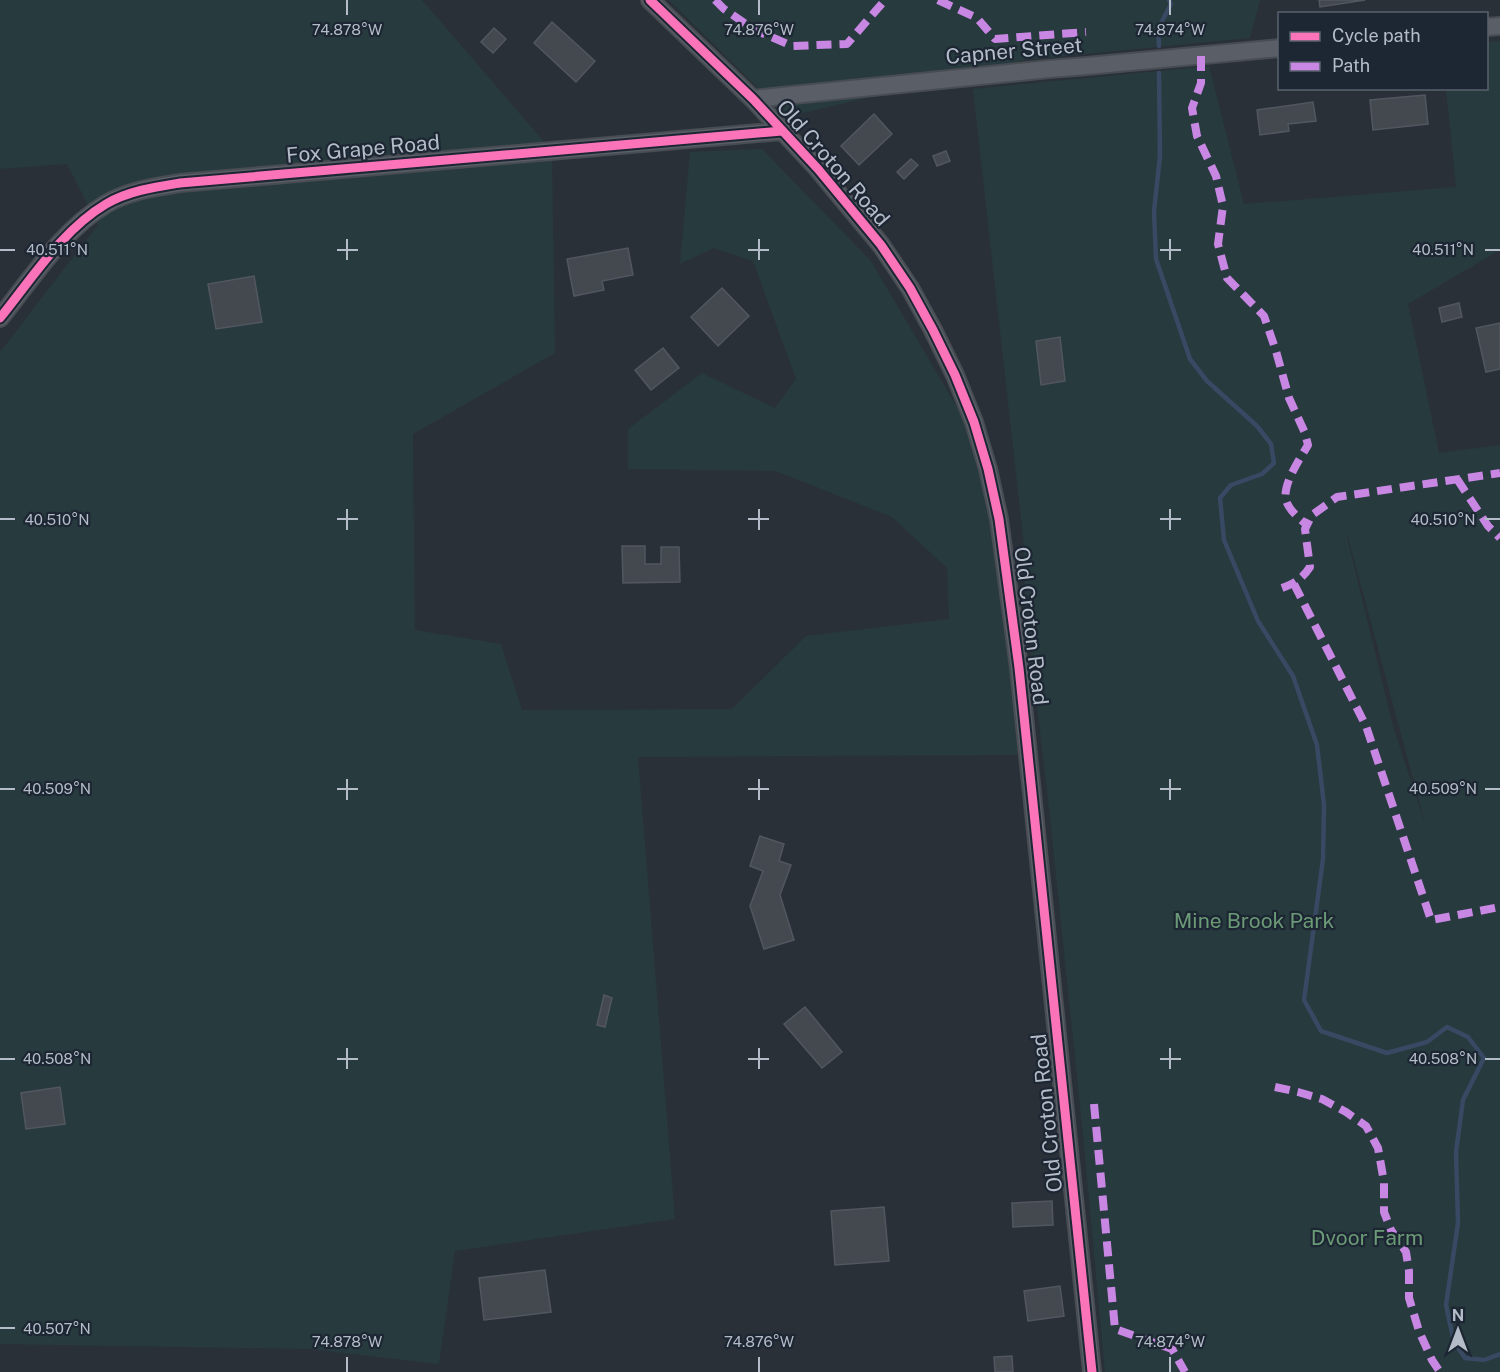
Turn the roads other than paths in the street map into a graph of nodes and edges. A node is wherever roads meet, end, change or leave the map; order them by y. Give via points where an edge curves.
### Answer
1 (650, 0) edge
2 (1278, 48) edge
3 (753, 99) junction
4 (782, 131) junction
5 (0, 318) edge
6 (1092, 1372) edge

1 - 3 street, Old Croton Road
2 - 3 street, Capner Street
3 - 4 street, Old Croton Road
4 - 5 street, Fox Grape Road via 152,188 106,204 87,217 52,252
4 - 6 street, Old Croton Road via 850,206 910,288 955,375 988,469 1002,539 1021,680

